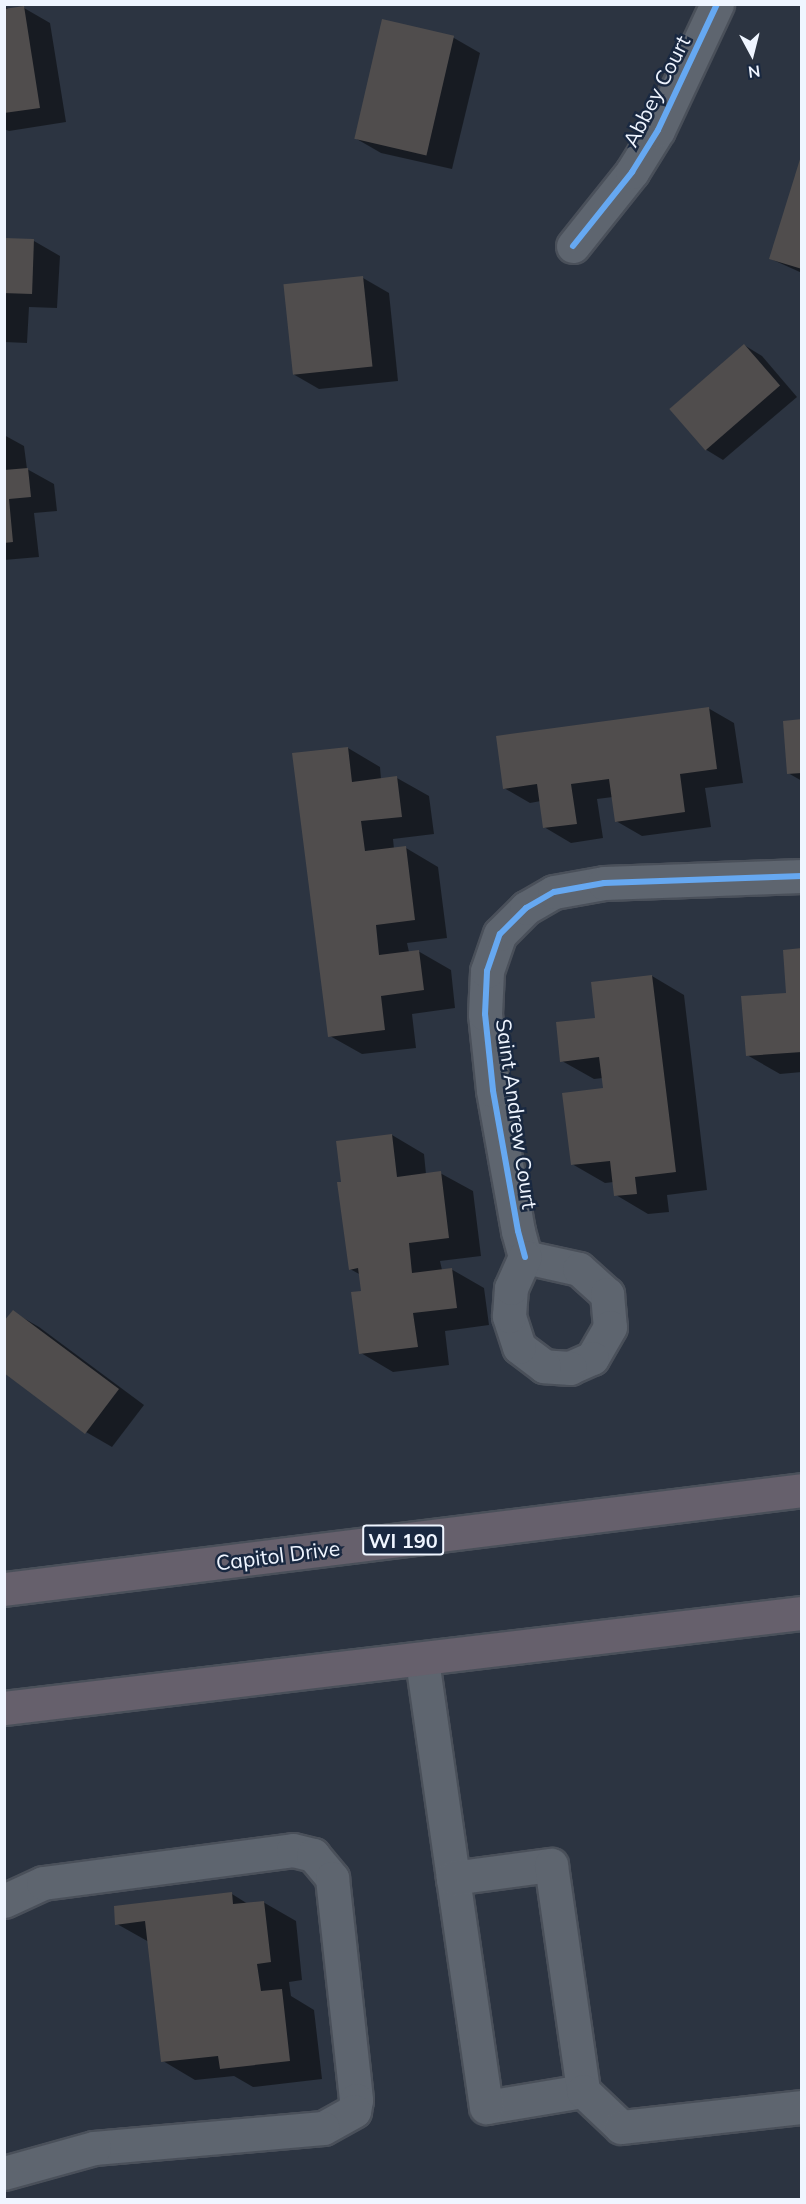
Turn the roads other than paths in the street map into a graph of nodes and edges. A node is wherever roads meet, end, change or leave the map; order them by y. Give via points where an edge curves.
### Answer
1 (717, 4) edge
2 (573, 246) dead end
3 (801, 876) edge
4 (525, 1257) dead end
5 (801, 1490) edge
6 (4, 1589) edge
7 (801, 1613) edge
8 (422, 1660) junction
9 (4, 1708) edge
10 (453, 1878) junction
11 (4, 1901) edge
12 (583, 2091) junction
13 (801, 2107) edge
14 (4, 2173) edge

1 - 2 street, Abbey Court via 658,130 632,172
3 - 4 street, Saint Andrew Court via 604,884 554,892 526,908 500,934 487,971 485,1014 495,1101
5 - 6 main road, Capitol Drive / WI 190
7 - 8 main road
8 - 9 main road
8 - 10 street
10 - 12 street via 551,1865
10 - 12 street via 486,2107
11 - 14 street via 43,1883 293,1850 313,1855 332,1878 356,2100 354,2111 323,2127 94,2148
12 - 13 street via 621,2127

